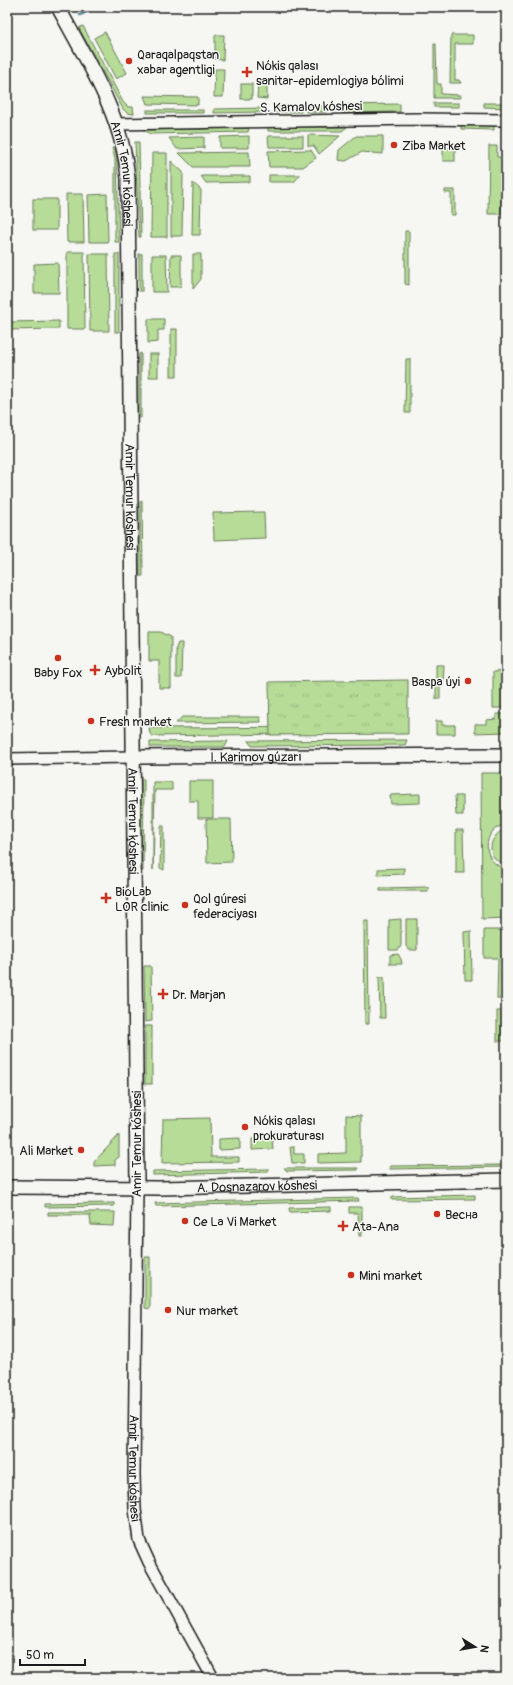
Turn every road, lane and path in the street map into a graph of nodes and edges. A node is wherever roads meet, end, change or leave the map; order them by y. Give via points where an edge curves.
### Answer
1 (58, 7) edge
2 (506, 120) edge
3 (116, 124) junction
4 (506, 755) edge
5 (133, 757) junction
6 (7, 759) edge
7 (506, 1180) edge
8 (7, 1188) edge
9 (137, 1188) junction
10 (213, 1678) edge

1 - 3 main road, Amir Temur kóshesi via 110,105
2 - 3 street, S. Kamalov kóshesi
3 - 5 main road, Amir Temur kóshesi via 127,168 128,186
4 - 5 main road, I. Karimov gúzarı
5 - 6 street, I. Karimov gúzarı
5 - 9 main road, Amir Temur kóshesi
7 - 9 main road, A. Dosnazarov kóshesi
8 - 9 main road, A. Dosnazarov kóshesi
9 - 10 street, Amir Temur kóshesi via 134,1475 139,1540

